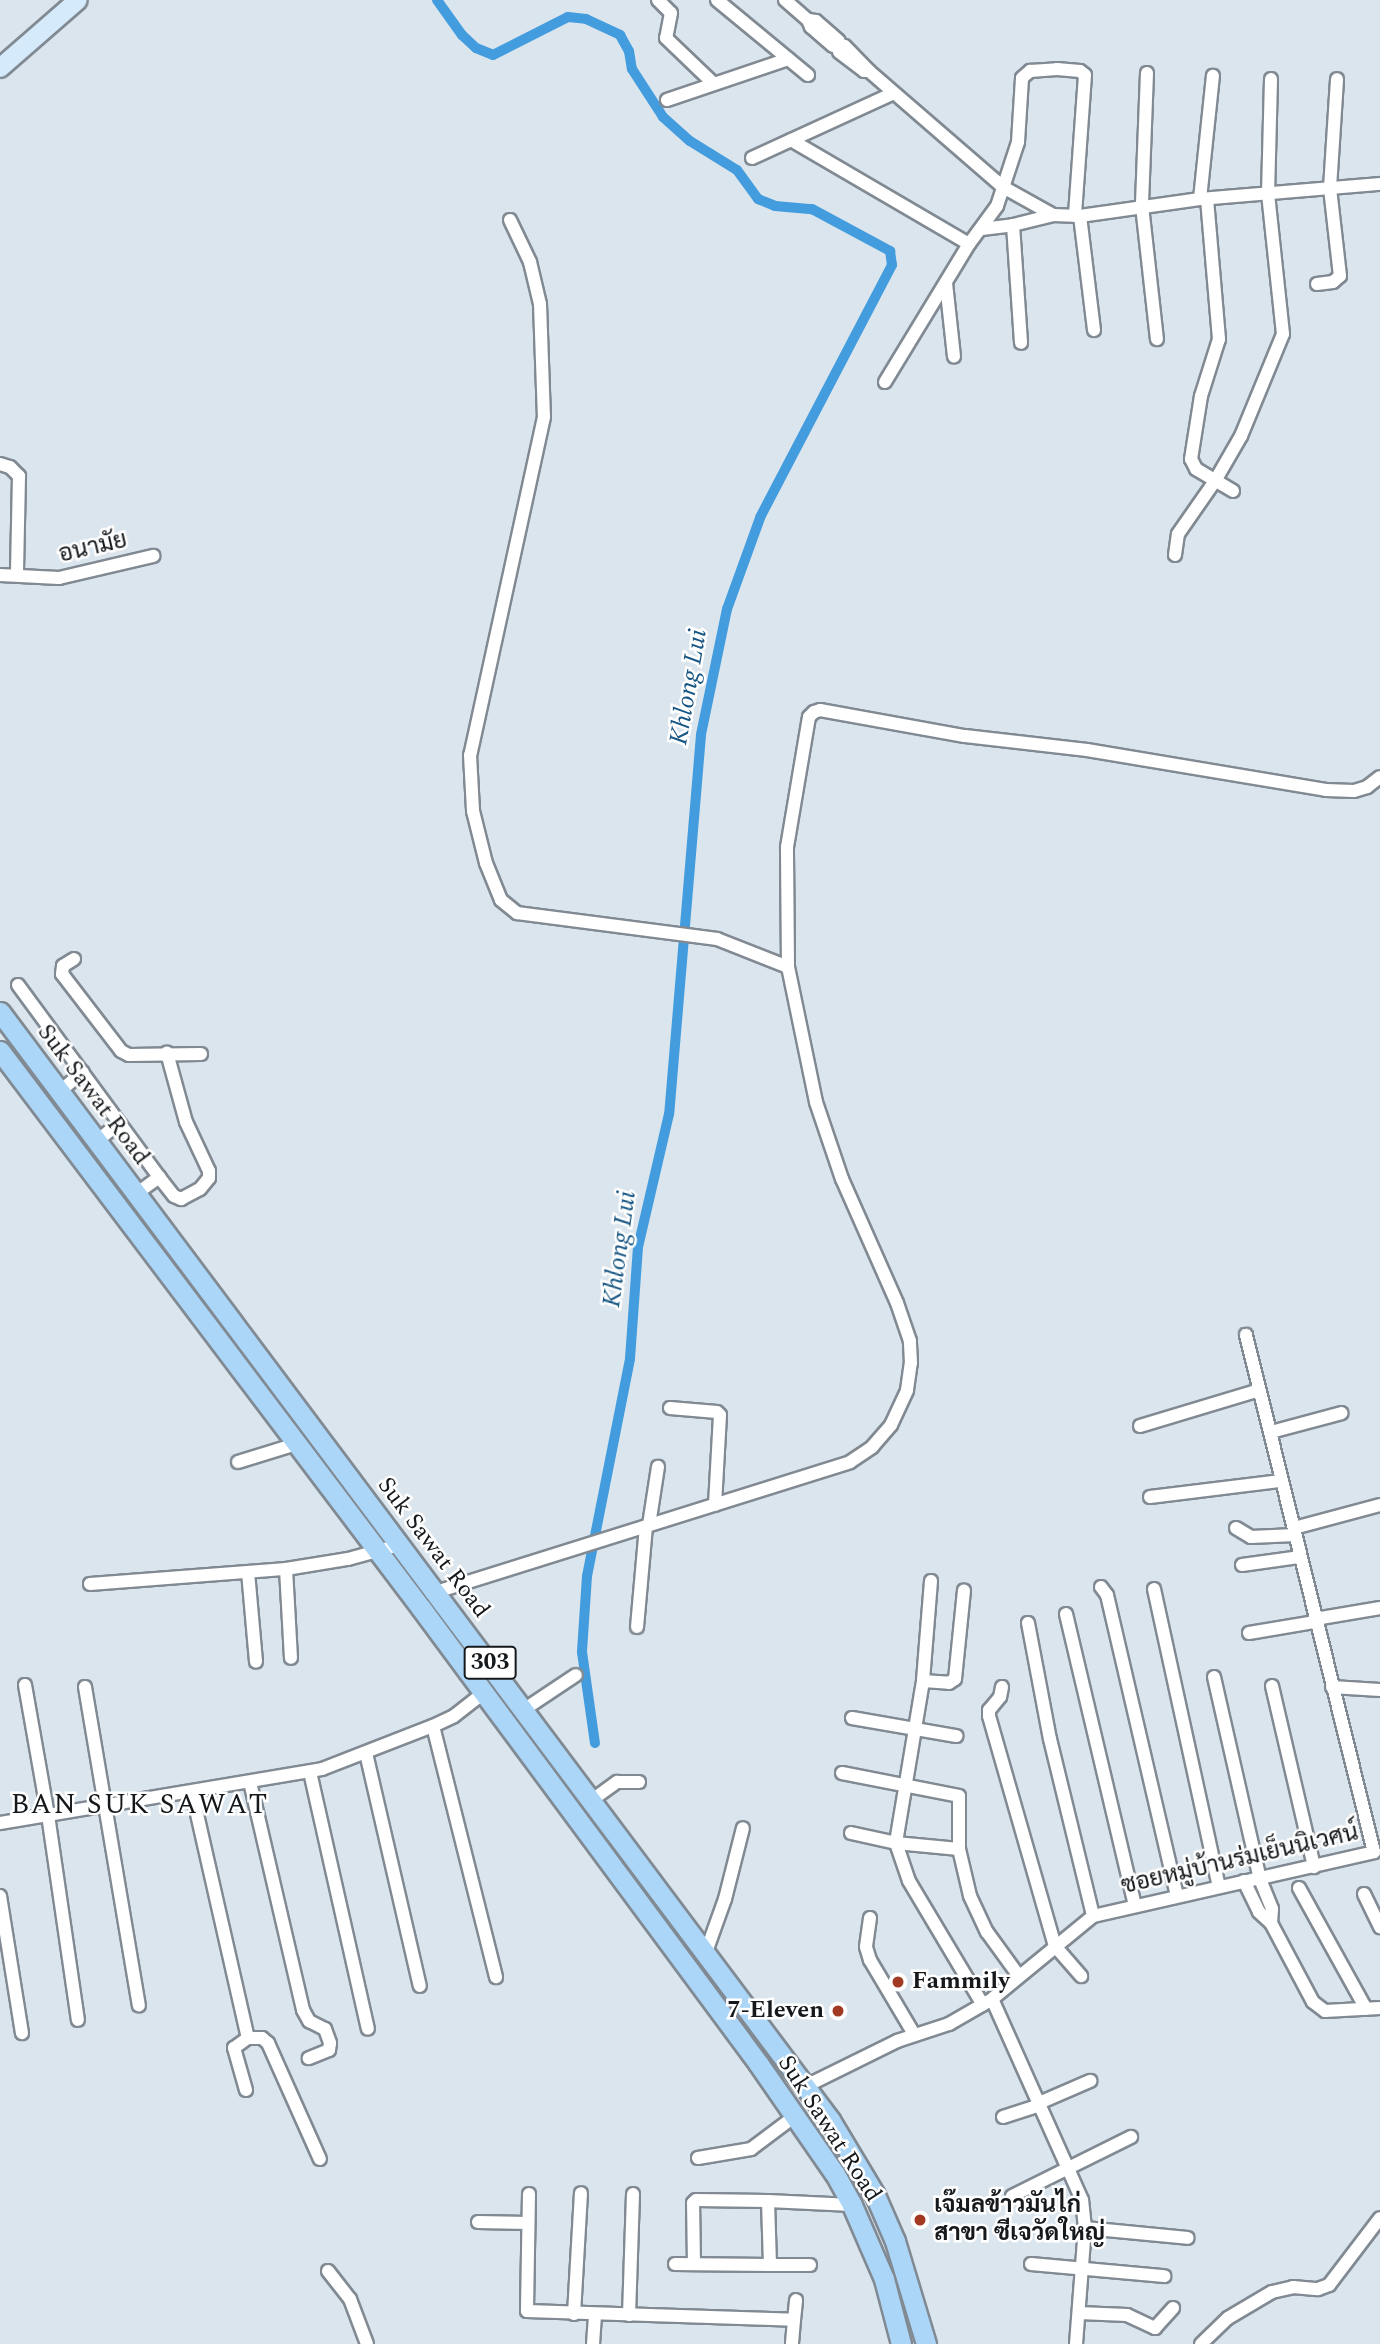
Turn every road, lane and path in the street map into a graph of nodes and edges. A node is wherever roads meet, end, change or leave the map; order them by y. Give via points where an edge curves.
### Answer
1 (78, 0) edge
2 (658, 0) edge
3 (717, 0) edge
4 (785, 0) edge
5 (788, 59) junction
6 (0, 68) edge
7 (1147, 73) dead end
8 (808, 75) dead end
9 (1213, 76) dead end
10 (1271, 79) dead end
11 (1336, 79) dead end
12 (715, 84) junction
13 (894, 93) junction
14 (667, 100) dead end
15 (791, 140) junction
16 (752, 158) dead end
17 (1380, 184) edge
18 (1003, 187) junction
19 (1331, 188) junction
20 (1268, 194) junction
21 (1203, 199) junction
22 (1142, 206) junction
23 (1053, 215) junction
24 (1077, 216) junction
25 (510, 220) dead end
26 (1013, 225) junction
27 (982, 229) junction
28 (969, 244) junction
29 (946, 283) junction
30 (1317, 284) dead end
31 (1094, 330) dead end
32 (1157, 338) dead end
33 (1021, 343) dead end
34 (954, 356) dead end
35 (885, 382) dead end
36 (0, 464) edge
37 (1215, 481) junction
38 (1233, 491) dead end
39 (1175, 555) dead end
40 (153, 556) dead end
41 (0, 575) edge
42 (16, 575) junction
43 (1380, 777) edge
44 (74, 959) dead end
45 (788, 967) junction
46 (19, 985) dead end
47 (0, 1013) edge
48 (0, 1051) edge
49 (167, 1054) junction
50 (201, 1054) dead end
51 (83, 1072) junction
52 (59, 1091) junction
53 (119, 1123) junction
54 (97, 1141) junction
55 (159, 1177) junction
56 (136, 1194) junction
57 (1246, 1335) dead end
58 (1259, 1390) junction
59 (670, 1408) dead end
60 (1342, 1413) dead end
61 (1140, 1426) dead end
62 (1271, 1432) junction
63 (296, 1444) junction
64 (237, 1462) dead end
65 (658, 1466) dead end
66 (1281, 1481) junction
67 (1150, 1497) dead end
68 (715, 1505) junction
69 (1380, 1505) edge
70 (647, 1525) junction
71 (1236, 1528) dead end
72 (1295, 1531) junction
73 (400, 1545) junction
74 (379, 1552) junction
75 (1300, 1557) junction
76 (1242, 1565) dead end
77 (286, 1569) junction
78 (248, 1572) junction
79 (931, 1581) dead end
80 (90, 1584) dead end
81 (1101, 1587) dead end
82 (1154, 1589) dead end
83 (964, 1590) dead end
84 (436, 1592) junction
85 (1380, 1608) edge
86 (1066, 1614) dead end
87 (1315, 1620) junction
88 (1028, 1623) dead end
89 (637, 1627) dead end
90 (1249, 1633) dead end
91 (292, 1658) dead end
92 (256, 1662) dead end
93 (576, 1675) dead end
94 (1214, 1676) dead end
95 (923, 1681) junction
96 (25, 1685) dead end
97 (1272, 1686) dead end
98 (85, 1687) dead end
99 (1332, 1687) junction
100 (1002, 1688) dead end
101 (1380, 1690) edge
102 (484, 1693) junction
103 (525, 1709) junction
104 (852, 1717) dead end
105 (433, 1726) junction
106 (915, 1728) junction
107 (956, 1736) dead end
108 (366, 1753) junction
109 (310, 1772) junction
110 (842, 1773) dead end
111 (250, 1782) junction
112 (639, 1782) dead end
113 (906, 1784) junction
114 (192, 1792) junction
115 (592, 1800) junction
116 (106, 1806) junction
117 (48, 1815) junction
118 (0, 1823) edge
119 (743, 1828) dead end
120 (851, 1833) dead end
121 (897, 1843) junction
122 (959, 1849) junction
123 (1377, 1852) edge
124 (1314, 1867) junction
125 (1260, 1879) junction
126 (1244, 1881) junction
127 (1219, 1886) junction
128 (1299, 1888) dead end
129 (1364, 1894) dead end
130 (1177, 1895) junction
131 (0, 1896) edge
132 (1135, 1905) junction
133 (1093, 1916) junction
134 (870, 1919) dead end
135 (1271, 1923) junction
136 (1380, 1927) edge
137 (1055, 1946) junction
138 (706, 1952) junction
139 (1019, 1976) junction
140 (1081, 1976) dead end
141 (496, 1977) dead end
142 (420, 1986) dead end
143 (988, 2002) junction
144 (139, 2006) dead end
145 (1380, 2008) edge
146 (1366, 2009) junction
147 (78, 2020) dead end
148 (368, 2029) dead end
149 (22, 2033) dead end
150 (914, 2034) junction
151 (248, 2038) junction
152 (309, 2058) dead end
153 (1090, 2081) dead end
154 (806, 2086) junction
155 (246, 2090) dead end
156 (1039, 2104) junction
157 (795, 2116) junction
158 (1003, 2117) dead end
159 (1131, 2137) dead end
160 (698, 2158) dead end
161 (320, 2160) dead end
162 (1068, 2169) junction
163 (581, 2193) dead end
164 (529, 2194) dead end
165 (634, 2194) dead end
166 (1012, 2196) dead end
167 (768, 2201) junction
168 (852, 2205) junction
169 (1380, 2218) edge
170 (478, 2222) dead end
171 (528, 2223) junction
172 (1085, 2228) junction
173 (1188, 2238) dead end
174 (675, 2264) dead end
175 (694, 2264) junction
176 (1031, 2264) dead end
177 (770, 2265) junction
178 (810, 2265) dead end
179 (1082, 2269) junction
180 (328, 2271) dead end
181 (1164, 2276) dead end
182 (796, 2300) dead end
183 (1174, 2308) dead end
184 (1079, 2312) junction
185 (574, 2314) junction
186 (594, 2314) junction
187 (629, 2315) junction
188 (794, 2320) junction
189 (367, 2344) edge
190 (593, 2344) edge
191 (792, 2344) edge
192 (901, 2344) edge
193 (926, 2344) edge
194 (1076, 2344) edge
195 (1202, 2344) edge

1 - 6 main road
2 - 12 street via 671,13 666,38
3 - 5 street
4 - 13 street via 811,27
5 - 8 street
5 - 12 street
7 - 22 street
9 - 21 street
10 - 20 street
11 - 19 street
12 - 14 street
13 - 15 street
13 - 18 street
15 - 16 street
15 - 28 street
17 - 19 street
18 - 23 street
18 - 24 street via 1020,136 1025,74 1080,71 1085,75
18 - 27 street
19 - 20 street
19 - 30 street via 1340,276
20 - 21 street
20 - 37 street via 1283,334 1241,436
21 - 22 street
21 - 37 street via 1219,339 1202,396 1191,459 1196,469
22 - 24 street
22 - 32 street
23 - 24 street
23 - 26 street
24 - 31 street
25 - 45 street via 530,262 540,304 544,417 470,754 473,811 486,863 501,900 517,913 717,939
26 - 27 street
26 - 33 street
27 - 28 street
28 - 29 street
29 - 34 street
29 - 35 street
36 - 42 street via 19,477
37 - 38 street
37 - 39 street via 1178,534
40 - 42 street, อนามัย via 59,578
41 - 42 street, อนามัย
43 - 45 street via 1354,791 1326,790 820,710 809,717 788,847
44 - 49 street via 63,966 62,974 121,1051
45 - 68 street via 816,1102 842,1179 897,1303 910,1341 911,1363 906,1390 891,1425 872,1447 850,1462
46 - 51 street
47 - 52 main road, Suk Sawat Road / 303
48 - 63 main road, Suk Sawat Road / 303
49 - 50 street
49 - 55 street via 209,1178 181,1199
51 - 52 street
51 - 53 street
52 - 54 main road, Suk Sawat Road / 303
53 - 54 street
53 - 55 street
54 - 56 main road, Suk Sawat Road / 303
55 - 56 street
56 - 73 main road, Suk Sawat Road / 303
57 - 58 street, ซอยหมู่บ้านร่มเย็นนิเวศน์
58 - 61 street
58 - 62 street, ซอยหมู่บ้านร่มเย็นนิเวศน์
59 - 68 street via 720,1415
60 - 62 street
62 - 66 street, ซอยหมู่บ้านร่มเย็นนิเวศน์
63 - 64 street
63 - 74 main road, Suk Sawat Road / 303
65 - 70 street
66 - 67 street
66 - 72 street, ซอยหมู่บ้านร่มเย็นนิเวศน์
68 - 70 street
69 - 72 street
70 - 84 street
70 - 89 street
71 - 72 street via 1251,1537
72 - 75 street, ซอยหมู่บ้านร่มเย็นนิเวศน์
73 - 74 street
73 - 84 main road, Suk Sawat Road / 303
74 - 77 street
74 - 102 main road, Suk Sawat Road / 303
75 - 76 street
75 - 87 street, ซอยหมู่บ้านร่มเย็นนิเวศน์
77 - 78 street
77 - 91 street
78 - 80 street
78 - 92 street
79 - 95 street
81 - 130 street via 1107,1595
82 - 127 street
83 - 95 street via 955,1679 949,1684
84 - 103 main road, Suk Sawat Road / 303
85 - 87 street
86 - 132 street
87 - 90 street
87 - 99 street, ซอยหมู่บ้านร่มเย็นนิเวศน์
88 - 133 street via 1053,1753
93 - 103 street
94 - 125 street
95 - 106 street
96 - 117 street
97 - 124 street
98 - 116 street
99 - 101 street
99 - 123 street, ซอยหมู่บ้านร่มเย็นนิเวศน์
100 - 137 street via 989,1716
102 - 105 street
102 - 157 main road, Suk Sawat Road / 303
103 - 115 main road, Suk Sawat Road / 303
104 - 106 street
105 - 108 street
105 - 141 street
106 - 107 street
106 - 113 street
108 - 109 street
108 - 142 street
109 - 111 street
109 - 148 street
110 - 113 street
111 - 114 street
111 - 152 street via 303,2010 309,2021 325,2029 330,2043 329,2050
112 - 115 street via 617,1782
113 - 121 street
113 - 122 street via 959,1796
114 - 116 street
114 - 151 street
115 - 138 main road, Suk Sawat Road / 303
116 - 117 street
116 - 144 street
117 - 118 street
117 - 147 street
119 - 138 street
120 - 121 street
121 - 122 street
121 - 143 street via 914,1891
122 - 139 street via 980,1921
123 - 124 street, ซอยหมู่บ้านร่มเย็นนิเวศน์
124 - 125 street, ซอยหมู่บ้านร่มเย็นนิเวศน์
125 - 126 street, ซอยหมู่บ้านร่มเย็นนิเวศน์
125 - 135 street via 1272,1909
126 - 127 street, ซอยหมู่บ้านร่มเย็นนิเวศน์
126 - 135 street via 1259,1912
127 - 130 street, ซอยหมู่บ้านร่มเย็นนิเวศน์
128 - 146 street
129 - 136 street
130 - 132 street, ซอยหมู่บ้านร่มเย็นนิเวศน์
131 - 149 street
132 - 133 street, ซอยหมู่บ้านร่มเย็นนิเวศน์
133 - 137 street, ซอยหมู่บ้านร่มเย็นนิเวศน์
134 - 150 street via 866,1947 870,1960
135 - 146 street via 1313,2002 1325,2011
137 - 139 street, ซอยหมู่บ้านร่มเย็นนิเวศน์
137 - 140 street
138 - 154 main road, Suk Sawat Road / 303
139 - 143 street, ซอยหมู่บ้านร่มเย็นนิเวศน์
143 - 150 street, ซอยหมู่บ้านร่มเย็นนิเวศน์ via 949,2024
143 - 156 street
145 - 146 street
150 - 154 street, ซอยหมู่บ้านร่มเย็นนิเวศน์
151 - 155 street via 234,2048
151 - 161 street via 268,2043
153 - 156 street
154 - 193 main road, Suk Sawat Road / 303 via 874,2195 910,2283
156 - 158 street
156 - 162 street
157 - 160 street via 751,2149
157 - 168 main road, Suk Sawat Road / 303
159 - 162 street
162 - 166 street
162 - 172 street via 1082,2200
163 - 185 street
164 - 171 street
165 - 187 street
167 - 168 street
167 - 175 street via 696,2200
167 - 177 street
168 - 192 main road, Suk Sawat Road / 303 via 884,2279
169 - 195 street via 1329,2285 1318,2290 1293,2287 1272,2292 1228,2318
170 - 171 street
171 - 185 street via 527,2311
172 - 173 street
172 - 179 street
174 - 175 street
175 - 177 street
176 - 179 street
177 - 178 street
179 - 181 street
179 - 184 street
180 - 189 street via 350,2299
182 - 188 street
183 - 184 street via 1155,2328 1127,2315
184 - 194 street
185 - 186 street
186 - 187 street
186 - 190 street
187 - 188 street
188 - 191 street

